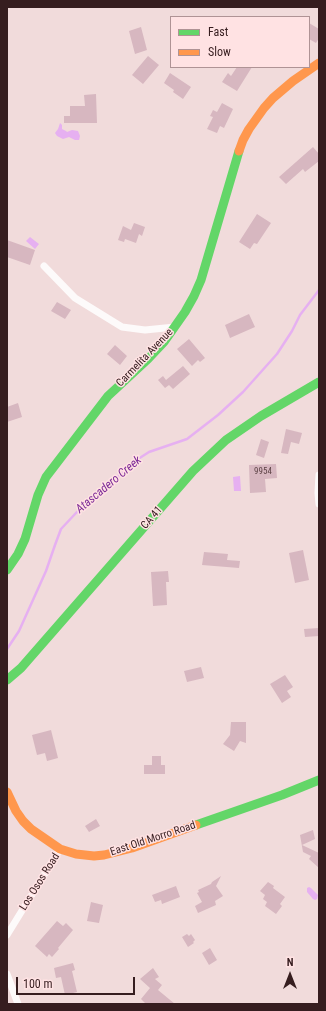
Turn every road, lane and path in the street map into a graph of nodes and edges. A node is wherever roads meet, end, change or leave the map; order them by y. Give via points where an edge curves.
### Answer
1 (319, 63) edge
2 (44, 266) dead end
3 (175, 327) junction
4 (319, 382) edge
5 (319, 475) edge
6 (319, 504) edge
7 (7, 570) edge
8 (7, 680) edge
9 (319, 780) edge
10 (7, 792) edge
11 (60, 849) junction
12 (7, 935) edge
13 (7, 974) edge
14 (18, 1004) edge

1 - 3 street, Carmelita Avenue via 273,98 243,140 201,280
2 - 3 street via 75,298 122,327 145,330
3 - 7 street, Carmelita Avenue via 148,359 108,396 51,470 38,495 25,539
4 - 8 street, CA 41 / CA 41 via 226,440 193,471 26,662
5 - 6 street
9 - 11 street, East Old Morro Road via 132,848 89,856
10 - 11 street, East Old Morro Road via 23,821
11 - 12 street, Los Osos Road
13 - 14 street

